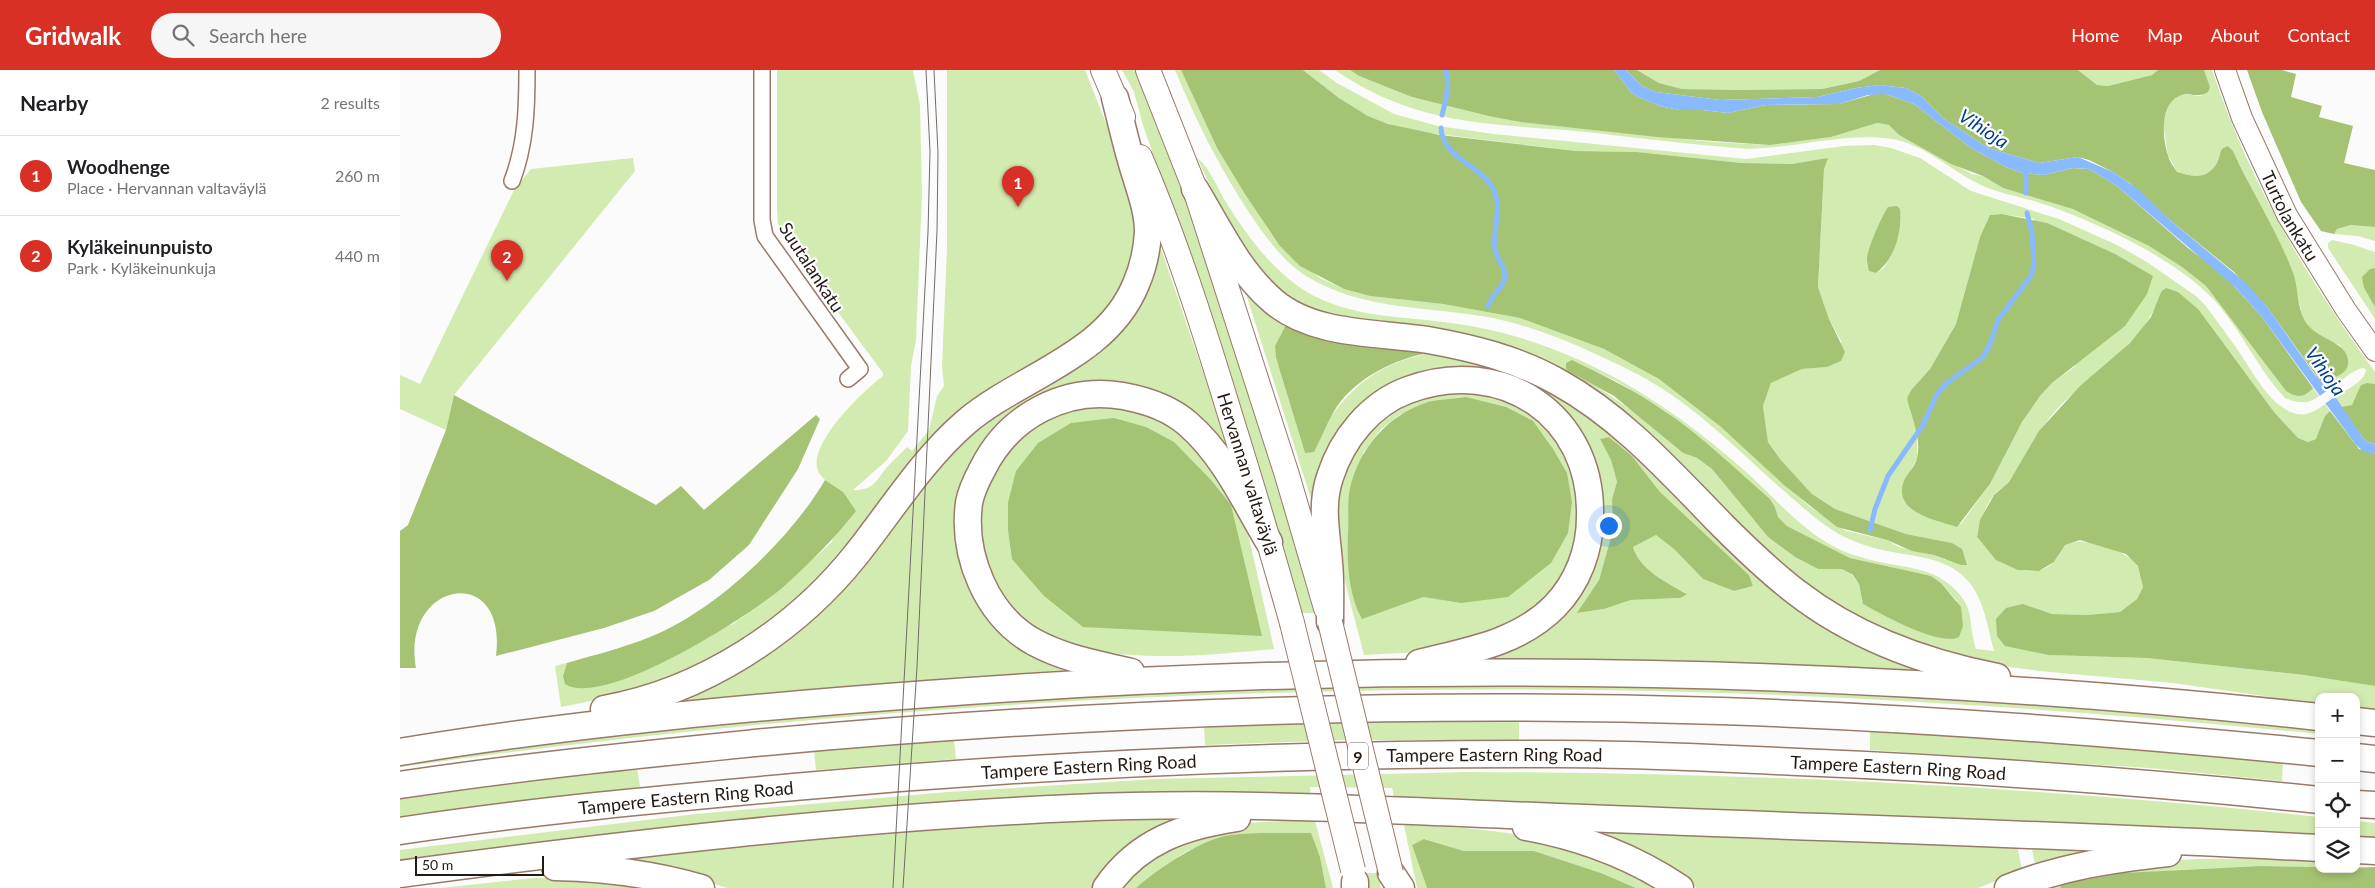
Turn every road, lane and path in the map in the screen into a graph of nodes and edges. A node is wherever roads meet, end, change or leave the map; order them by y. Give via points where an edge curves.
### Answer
1 (527, 70) edge
2 (762, 70) edge
3 (1103, 70) edge
4 (1148, 70) edge
5 (2225, 70) edge
6 (1115, 98) junction
7 (512, 181) dead end
8 (1195, 189) junction
9 (2375, 351) edge
10 (848, 379) dead end
11 (1269, 542) junction
12 (1330, 622) junction
13 (1378, 674) junction
14 (1164, 680) junction
15 (2030, 692) junction
16 (2315, 717) edge
17 (2360, 721) edge
18 (2375, 723) edge
19 (494, 736) junction
20 (400, 752) edge
21 (2315, 753) edge
22 (2360, 757) edge
23 (2375, 759) edge
24 (400, 785) edge
25 (2315, 800) edge
26 (2360, 804) edge
27 (2375, 806) edge
28 (1301, 807) junction
29 (1426, 810) junction
30 (400, 832) edge
31 (2254, 844) junction
32 (2315, 848) edge
33 (2360, 850) edge
34 (2375, 850) edge
35 (479, 863) junction
36 (400, 874) edge
37 (1355, 882) edge
38 (1395, 883) edge
39 (701, 888) edge
40 (1106, 888) edge
41 (1680, 888) edge
42 (2008, 888) edge

1 - 7 street via 527,116 520,160
2 - 10 street, Suutalankatu via 762,220 765,236 860,369
3 - 6 highway, Hervannan valtaväylä
4 - 8 highway, Hervannan valtaväylä
5 - 9 main road, Turtolankatu via 2242,118 2287,215
6 - 11 highway, Hervannan valtaväylä via 1162,206
6 - 19 highway via 1148,230 1136,285 1128,302 1103,333 1068,358 1004,394 964,424 928,461 836,578 793,618 753,647 700,677 632,704 576,714
8 - 12 highway, Hervannan valtaväylä via 1287,475
8 - 15 highway via 1253,282 1286,310 1344,330 1424,340 1483,352 1556,381 1599,408 1632,435 1765,565 1831,616 1924,658 2000,677
11 - 14 highway via 1227,469 1206,442 1187,423 1162,408 1136,398 1107,393 1073,396 1050,403 1004,436 984,466 969,503 969,532 981,586 997,610 1033,642 1086,663
11 - 37 highway, Hervannan valtaväylä, bridge
12 - 13 highway via 1325,498 1335,462 1368,415 1401,392 1421,385 1475,379 1521,392 1558,422 1575,444 1590,497 1590,532 1584,556 1570,586 1555,606 1526,629 1483,648
12 - 38 highway, Hervannan valtaväylä, bridge
13 - 14 highway
13 - 15 highway via 1723,677
14 - 19 highway via 844,700
15 - 16 highway
17 - 18 highway
19 - 20 highway
21 - 24 highway via 1967,723 1720,711 1403,709 1042,721 850,734 660,752
22 - 23 highway
25 - 30 highway, Tampere Eastern Ring Road / 9 via 1967,769 1560,754 1403,755 1044,767 863,780 666,798
26 - 27 highway
28 - 29 highway
28 - 35 highway via 1163,805 892,819 700,836
28 - 40 highway via 1184,829 1134,856
29 - 31 highway
29 - 41 highway via 1580,840 1616,853
31 - 32 highway
31 - 42 highway via 2107,860 2068,868
33 - 34 highway
35 - 36 highway
35 - 39 highway via 588,868 639,874

